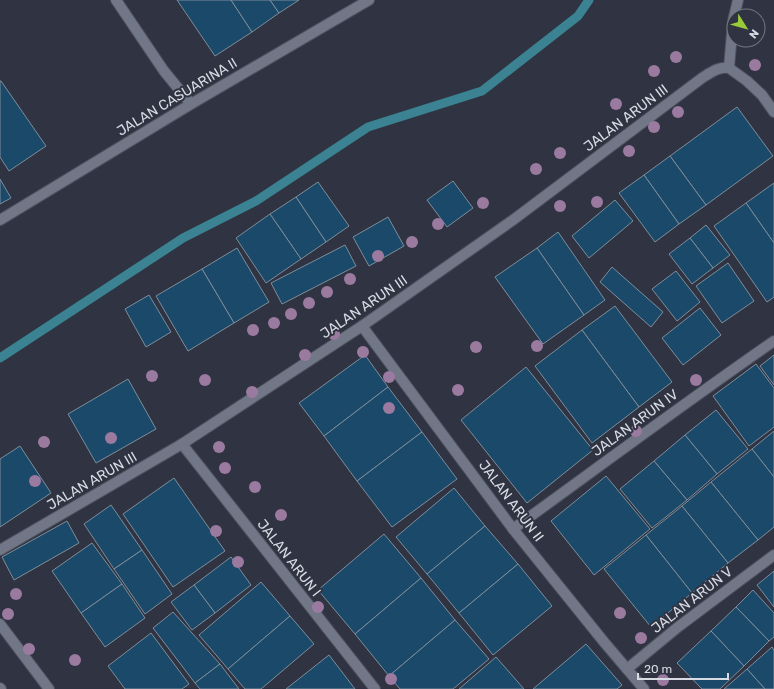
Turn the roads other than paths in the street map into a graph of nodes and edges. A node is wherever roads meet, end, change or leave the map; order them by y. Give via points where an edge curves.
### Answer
1 (116, 0) edge
2 (369, 0) edge
3 (738, 0) edge
4 (729, 68) junction
5 (191, 104) junction
6 (774, 112) edge
7 (0, 220) edge
8 (362, 326) junction
9 (774, 341) edge
10 (182, 444) junction
11 (513, 529) junction
12 (0, 550) edge
13 (774, 554) edge
14 (0, 624) edge
15 (628, 669) junction
16 (49, 689) edge
17 (375, 689) edge
18 (644, 689) edge

1 - 5 street via 164,71
2 - 5 street, JALAN CASUARINA II
3 - 4 street via 733,21
4 - 6 street via 762,95
4 - 8 street, JALAN ARUN III via 724,67 702,78 513,220
5 - 7 street, JALAN CASUARINA II
8 - 10 street, JALAN ARUN III
8 - 11 street, JALAN ARUN II
9 - 11 street, JALAN ARUN IV
10 - 12 street, JALAN ARUN III
10 - 17 street, JALAN ARUN I
11 - 15 street, JALAN ARUN II
13 - 15 street, JALAN ARUN V via 678,627
14 - 16 street
15 - 18 street, JALAN ARUN II

